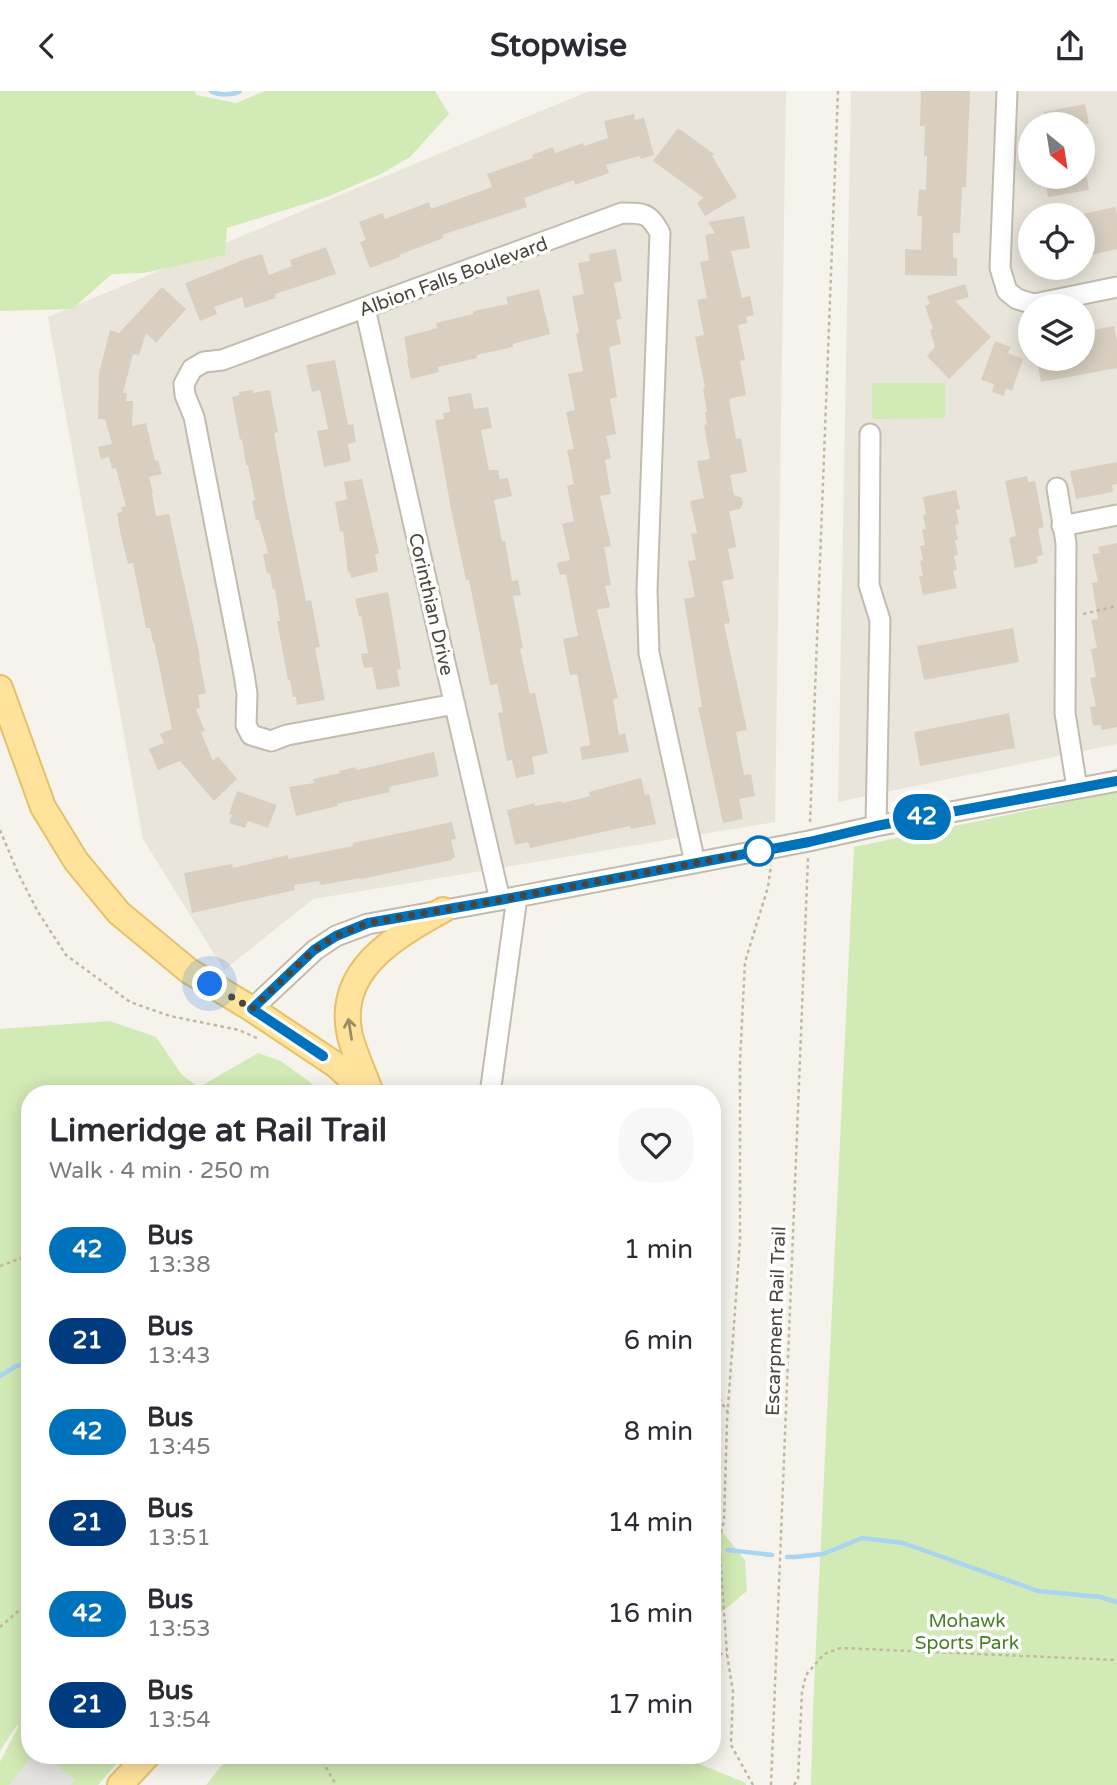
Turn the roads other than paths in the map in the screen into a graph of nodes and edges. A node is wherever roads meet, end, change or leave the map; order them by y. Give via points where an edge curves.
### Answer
1 (1007, 91) edge
2 (1117, 287) edge
3 (365, 307) junction
4 (870, 434) dead end
5 (1057, 488) dead end
6 (1117, 515) edge
7 (1062, 526) junction
8 (0, 688) edge
9 (455, 703) junction
10 (1117, 781) edge
11 (1077, 788) junction
12 (876, 826) junction
13 (695, 863) junction
14 (508, 899) junction
15 (443, 910) junction
16 (252, 1009) junction
17 (359, 1085) edge
18 (366, 1085) edge
19 (491, 1085) edge
20 (140, 1764) edge
21 (120, 1785) edge

1 - 2 street via 1000,268 1007,291 1034,304
3 - 9 street, Corinthian Drive
3 - 9 street, Albion Falls Boulevard via 222,360 205,362 192,369 184,384 244,674 246,725 251,736 271,741
3 - 13 street, Albion Falls Boulevard via 622,213 652,219 660,233 647,591 649,653
4 - 12 street via 869,585 880,619
5 - 7 street
6 - 7 street
7 - 11 street via 1066,543 1065,713
8 - 16 main road via 43,807 76,861 119,913 154,944
9 - 14 street, Corinthian Drive
10 - 11 street
11 - 12 street
12 - 13 street
13 - 14 street
14 - 15 street
14 - 19 street
15 - 16 street via 368,923 336,936 314,950
18 -> 15 main road via 350,1035 348,1008 355,982 387,945
16 - 17 main road
20 - 21 main road

